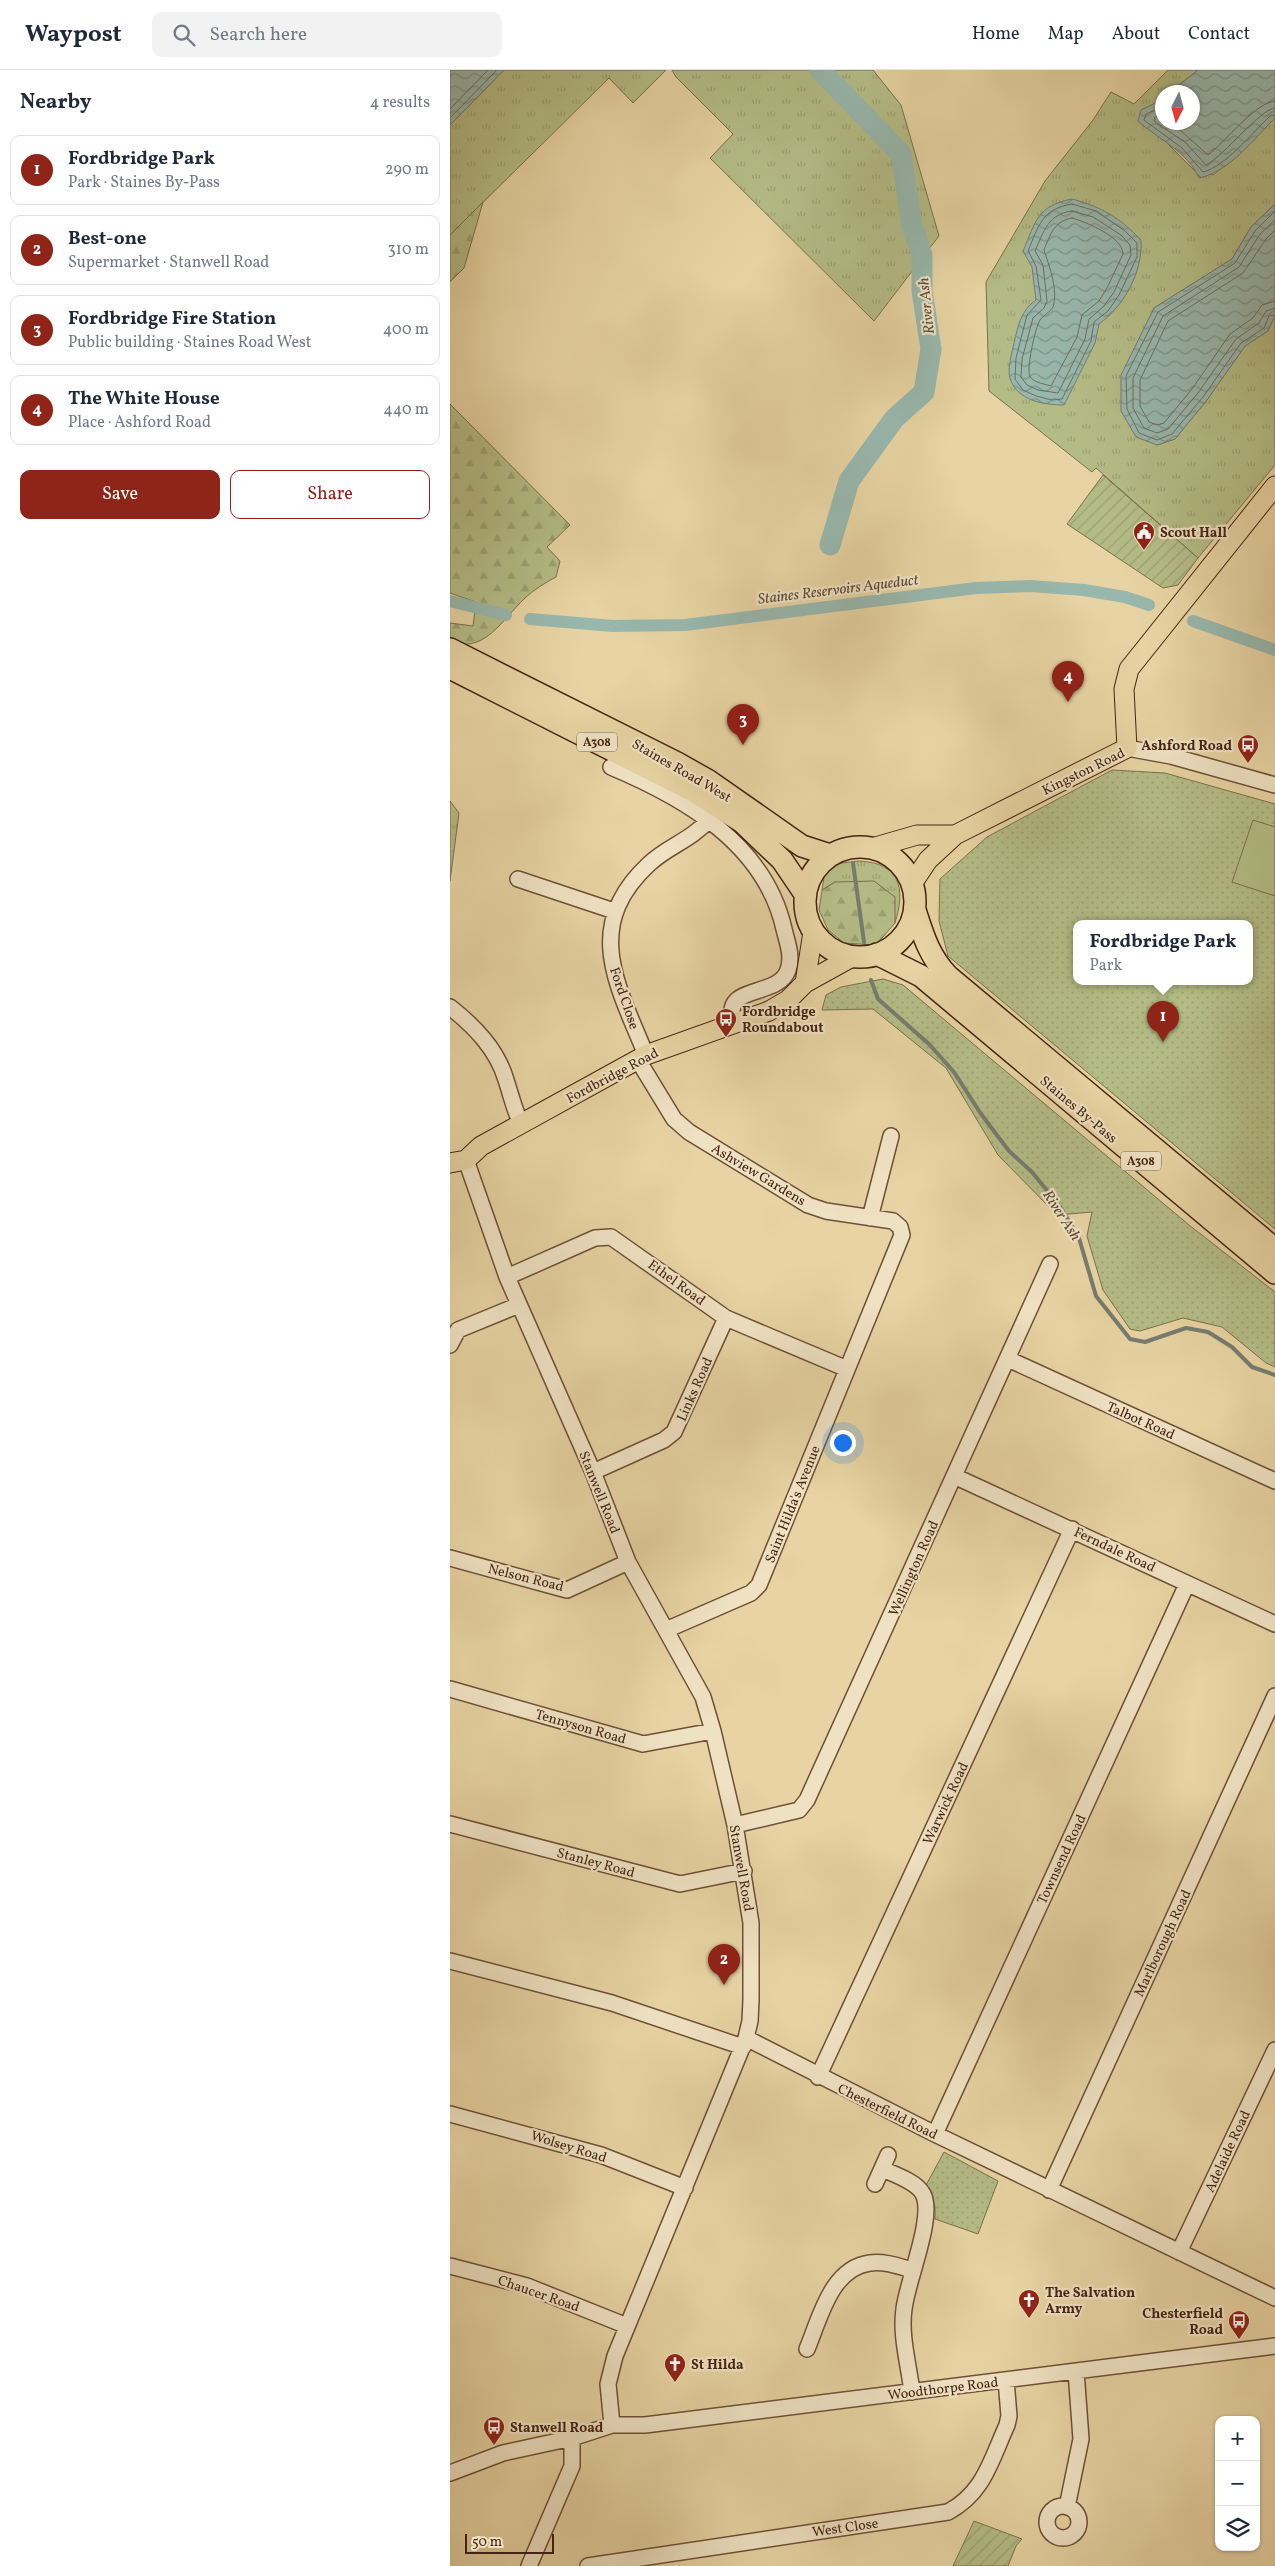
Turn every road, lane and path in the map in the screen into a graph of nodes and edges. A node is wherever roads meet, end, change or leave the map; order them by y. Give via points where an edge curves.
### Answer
1 (1275, 486) edge
2 (450, 649) edge
3 (450, 668) edge
4 (1127, 748) junction
5 (611, 767) dead end
6 (1275, 785) edge
7 (710, 819) junction
8 (955, 835) junction
9 (872, 848) junction
10 (830, 855) junction
11 (518, 879) dead end
12 (912, 884) junction
13 (805, 894) junction
14 (915, 910) junction
15 (614, 911) junction
16 (813, 932) junction
17 (877, 954) junction
18 (852, 957) junction
19 (805, 983) junction
20 (450, 1008) edge
21 (734, 1023) junction
22 (642, 1057) junction
23 (521, 1124) junction
24 (891, 1136) dead end
25 (458, 1162) edge
26 (870, 1218) junction
27 (899, 1244) joint
28 (1275, 1249) edge
29 (1050, 1264) dead end
30 (1275, 1272) edge
31 (507, 1277) junction
32 (519, 1305) junction
33 (726, 1318) junction
34 (450, 1345) edge
35 (1008, 1359) junction
36 (847, 1368) junction
37 (593, 1472) junction
38 (954, 1476) junction
39 (1275, 1481) edge
40 (1072, 1529) junction
41 (450, 1558) edge
42 (628, 1562) junction
43 (1188, 1584) junction
44 (1275, 1624) edge
45 (666, 1630) junction
46 (450, 1689) edge
47 (1275, 1696) edge
48 (714, 1731) junction
49 (450, 1824) edge
50 (735, 1825) junction
51 (744, 1871) junction
52 (450, 1961) edge
53 (744, 2043) junction
54 (1275, 2050) edge
55 (818, 2076) junction
56 (450, 2114) edge
57 (935, 2134) junction
58 (874, 2184) dead end
59 (685, 2188) junction
60 (1049, 2190) junction
61 (1179, 2252) junction
62 (450, 2266) edge
63 (912, 2270) junction
64 (1275, 2298) edge
65 (627, 2326) junction
66 (1275, 2346) edge
67 (807, 2349) dead end
68 (1076, 2371) junction
69 (1006, 2380) junction
70 (912, 2392) junction
71 (612, 2425) junction
72 (572, 2438) junction
73 (450, 2473) edge
74 (1067, 2506) dead end
75 (529, 2566) edge
76 (590, 2566) edge

1 - 4 main road via 1129,669 1124,689
2 - 10 highway, Staines Road West / A308 via 677,763 802,846
3 - 13 highway, Staines Road West / A308 via 629,758 742,822 782,860
4 - 6 street, Kingston Road via 1171,756
4 - 8 main road, Kingston Road
5 - 7 street via 657,788
7 - 15 street, Ford Close via 698,833 650,862 628,886
7 - 21 street via 748,856 778,903 791,958 788,972 779,981 732,1004 730,1012
8 - 9 main road, Kingston Road via 917,835
8 - 12 main road, Kingston Road via 928,860
9 - 10 highway via 853,847
9 - 12 highway via 893,857
10 - 13 highway via 814,870
11 - 15 street
12 - 14 highway
13 - 16 highway via 807,920
14 - 17 highway via 906,933 892,947
14 - 28 highway, Staines By-Pass / A308 via 922,936 948,976
15 - 22 street, Ford Close via 610,949 618,985
16 - 18 highway via 834,951
16 - 19 main road
17 - 18 highway
17 - 30 highway, Staines By-Pass / A308 via 903,965 939,990
18 - 19 main road, Fordbridge Road
19 - 21 main road, Fordbridge Road via 788,1000 769,1011
20 - 23 street via 486,1040 506,1079 510,1102
21 - 22 main road, Fordbridge Road
22 - 23 main road, Fordbridge Road
22 - 26 street, Ashview Gardens via 674,1119 689,1132 808,1205 826,1212
23 - 25 main road, Fordbridge Road
24 - 26 street
25 - 31 street, Stanwell Road
26 - 27 street, Ashview Gardens via 893,1221 900,1227
27 - 36 street, Saint Hilda's Avenue
29 - 35 street, Wellington Road
31 - 32 street, Stanwell Road
31 - 33 street, Ethel Road via 599,1236 611,1237
32 - 34 street via 458,1330
32 - 37 street, Stanwell Road
33 - 36 street, Ethel Road
33 - 37 street, Links Road via 674,1432 664,1440
35 - 38 street, Wellington Road
35 - 39 street, Talbot Road
36 - 45 street, Saint Hilda's Avenue via 759,1585 751,1593
37 - 42 street, Stanwell Road
38 - 40 street, Ferndale Road
38 - 50 street, Wellington Road via 808,1800 799,1810
40 - 43 street, Ferndale Road
40 - 55 street, Warwick Road
41 - 42 street, Nelson Road via 567,1590
42 - 45 street, Stanwell Road
43 - 44 street, Ferndale Road
43 - 57 street, Townsend Road
45 - 48 street, Stanwell Road via 703,1697
46 - 48 street, Tennyson Road via 643,1744
47 - 60 street, Marlborough Road
48 - 50 street, Stanwell Road
49 - 51 street, Stanley Road via 680,1884
50 - 51 street, Stanwell Road
51 - 53 street, Stanwell Road via 752,1961 750,2021
52 - 53 street, Chesterfield Road via 612,2003
53 - 55 street, Chesterfield Road
53 - 59 street, Stanwell Road
54 - 61 street, Adelaide Road
55 - 57 street, Chesterfield Road
56 - 59 street, Wolsey Road via 601,2155
57 - 60 street, Chesterfield Road
58 - 63 street via 885,2162 923,2193 927,2207 926,2222
59 - 65 street, Stanwell Road
60 - 61 street, Chesterfield Road
61 - 64 street, Chesterfield Road
62 - 65 street, Chaucer Road via 527,2286
63 - 67 street via 869,2263 848,2272 832,2290
63 - 70 street via 903,2311
65 - 71 street, Stanwell Road via 608,2384
66 - 68 street, Woodthorpe Road
68 - 69 street, Woodthorpe Road
68 - 74 street via 1081,2439
69 - 70 street, Woodthorpe Road
69 - 76 street, West Close via 1007,2425 979,2486 963,2504 948,2512
70 - 71 street, Woodthorpe Road via 645,2425
71 - 72 street
72 - 73 street via 503,2453
72 - 75 street via 572,2466

